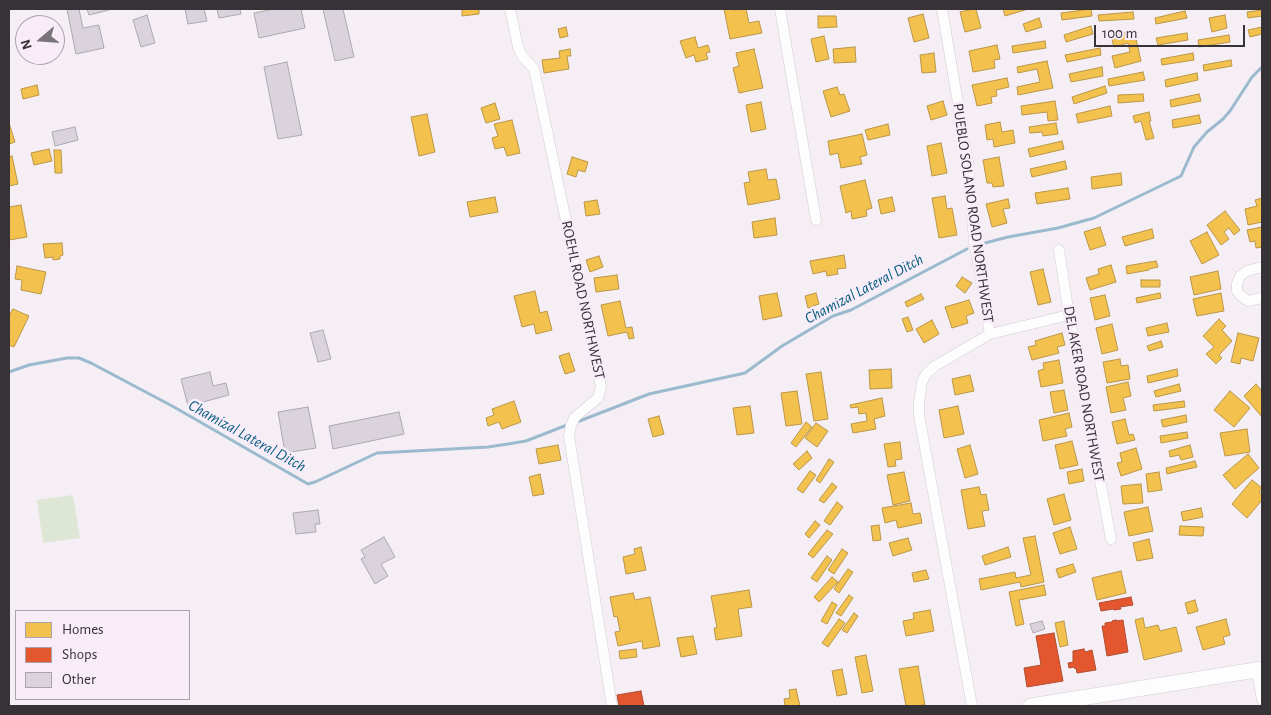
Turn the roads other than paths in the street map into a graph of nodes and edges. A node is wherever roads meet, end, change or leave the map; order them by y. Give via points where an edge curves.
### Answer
1 (510, 9) edge
2 (780, 9) edge
3 (942, 9) edge
4 (816, 220) dead end
5 (1059, 250) dead end
6 (1262, 267) edge
7 (1262, 298) edge
8 (1070, 315) junction
9 (990, 334) junction
10 (1111, 539) dead end
11 (1260, 670) edge
12 (1262, 700) edge
13 (612, 706) edge
14 (972, 706) edge
15 (1031, 706) edge

1 - 13 street, ROEHL ROAD NORTHWEST via 518,47 534,69 601,387 598,398 575,417 569,436
2 - 4 street
3 - 9 street, PUEBLO SOLANO ROAD NORTHWEST via 968,162 974,241
5 - 8 street, DEL AKER ROAD NORTHWEST
6 - 7 street via 1247,270 1237,284 1237,291 1248,301
8 - 9 street
8 - 10 street, DEL AKER ROAD NORTHWEST
9 - 14 street, PUEBLO SOLANO ROAD NORTHWEST via 926,374 919,402
11 - 12 street
11 - 15 main road

